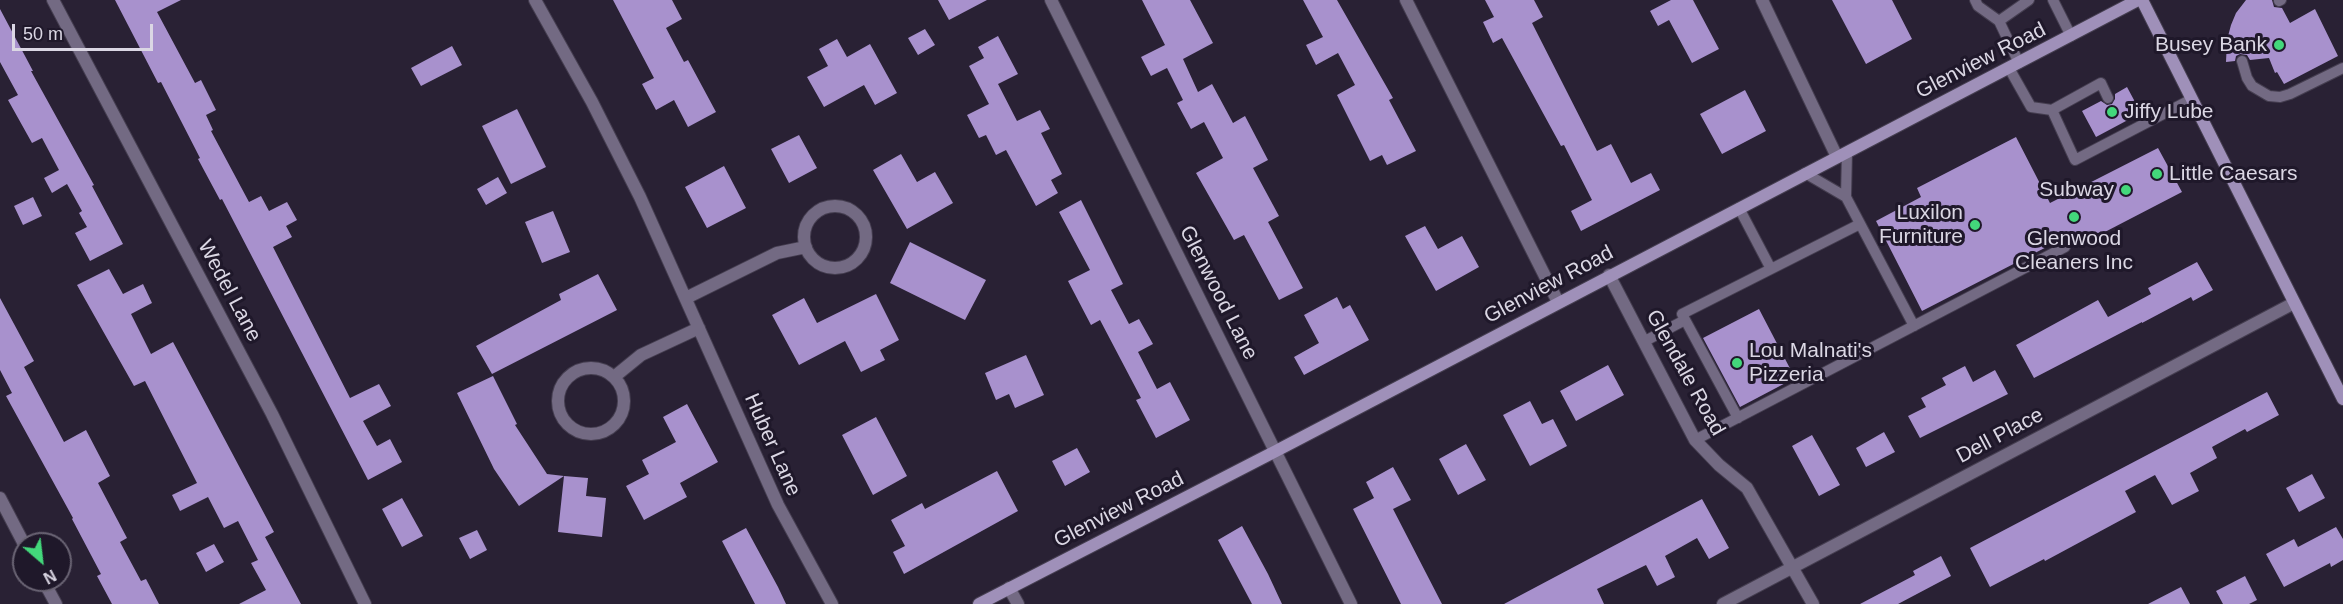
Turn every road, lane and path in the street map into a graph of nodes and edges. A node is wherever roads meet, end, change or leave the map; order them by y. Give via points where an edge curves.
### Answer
1 (53, 0) edge
2 (535, 0) edge
3 (1051, 0) edge
4 (1406, 0) edge
5 (1762, 0) edge
6 (1975, 0) edge
7 (2029, 0) edge
8 (2053, 0) edge
9 (2140, 0) edge
10 (1999, 21) junction
11 (2071, 36) junction
12 (2242, 60) dead end
13 (2014, 66) junction
14 (2343, 68) edge
15 (2108, 98) dead end
16 (2192, 99) junction
17 (2052, 110) junction
18 (1842, 155) junction
19 (1805, 173) junction
20 (1846, 197) junction
21 (1739, 208) junction
22 (1860, 224) junction
23 (806, 247) junction
24 (2065, 247) dead end
25 (1771, 268) junction
26 (1609, 275) junction
27 (686, 298) junction
28 (1558, 302) junction
29 (2294, 303) junction
30 (1685, 320) junction
31 (1914, 326) junction
32 (699, 328) junction
33 (1645, 341) junction
34 (614, 376) junction
35 (2343, 399) edge
36 (1738, 418) junction
37 (1695, 440) junction
38 (1276, 451) junction
39 (0, 498) edge
40 (18, 532) edge
41 (1794, 567) junction
42 (1009, 588) junction
43 (365, 604) edge
44 (832, 604) edge
45 (979, 604) edge
46 (1017, 604) edge
47 (1351, 604) edge
48 (1723, 604) edge
49 (1813, 604) edge

1 - 43 street, Wedel Lane via 272,414
2 - 27 street, Huber Lane via 592,102
3 - 38 street, Glenwood Lane
4 - 28 street
5 - 18 street
6 - 10 lane
7 - 10 lane
8 - 11 lane
9 - 11 main road, Glenview Road
9 - 16 main road
10 - 13 lane
11 - 13 main road, Glenview Road
12 - 14 lane via 2252,86 2269,96 2280,97
13 - 17 lane via 2031,106
13 - 18 main road, Glenview Road
15 - 17 lane via 2101,83
16 - 17 lane via 2125,128 2075,160
16 - 29 main road
18 - 19 main road, Glenview Road
18 - 20 lane
19 - 20 lane
19 - 21 main road, Glenview Road
20 - 22 lane
21 - 25 lane
21 - 26 main road, Glenview Road
22 - 25 lane
22 - 31 lane
23 - 23 street via 811,256 828,267 848,265 866,243 863,224 850,210 840,206 820,210 806,226
23 - 27 street via 777,253
24 - 31 lane
25 - 30 lane via 1682,314
26 - 28 main road, Glenview Road
26 - 33 street, Glendale Road
27 - 32 street, Huber Lane
28 - 38 main road, Glenview Road
29 - 35 main road
29 - 41 street, Dell Place
30 - 33 lane
30 - 36 lane
31 - 36 lane
32 - 34 street via 641,355
32 - 44 street, Huber Lane via 778,505
33 - 37 street, Glendale Road
34 - 34 street via 593,368 571,375 563,383 558,405 568,426 597,434 615,425 621,417 624,396
36 - 37 lane
37 - 41 street, Glendale Road via 1747,488
38 - 42 main road, Glenview Road
38 - 47 street, Glenwood Lane
39 - 40 street
41 - 48 street, Dell Place
41 - 49 street, Glendale Road
42 - 45 main road, Glenview Road
42 - 46 street

